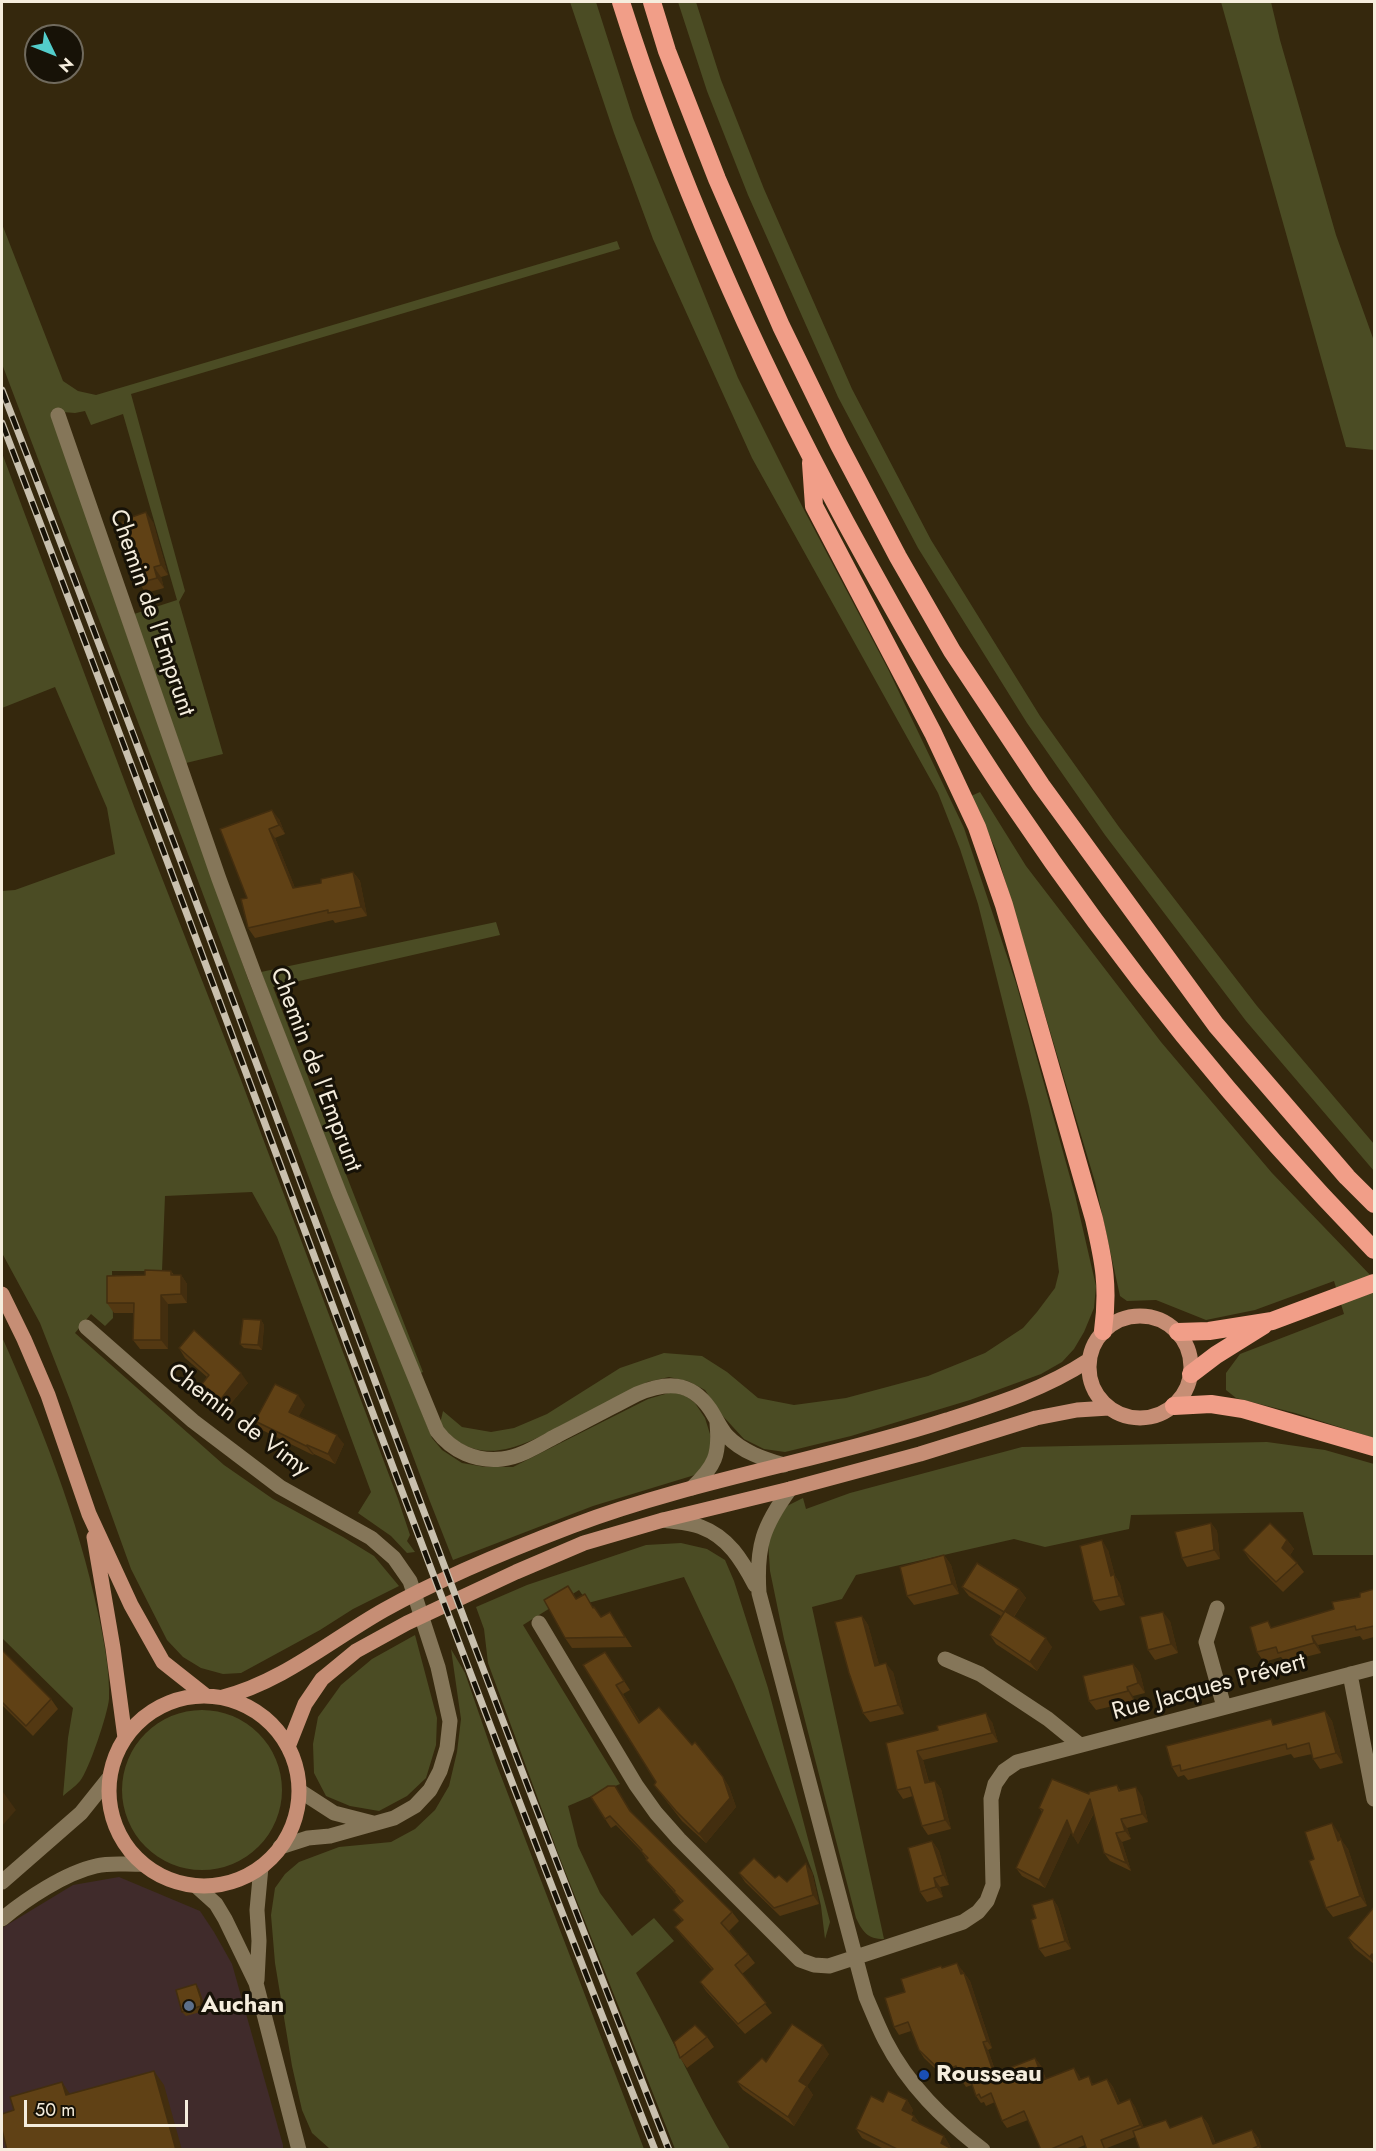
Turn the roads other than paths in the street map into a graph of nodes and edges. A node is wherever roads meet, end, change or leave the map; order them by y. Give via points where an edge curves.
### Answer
1 (621, 2) edge
2 (652, 2) edge
3 (58, 415) dead end
4 (811, 458) junction
5 (1347, 1177) junction
6 (1374, 1191) edge
7 (1374, 1204) edge
8 (1374, 1250) edge
9 (1374, 1283) edge
10 (2, 1294) edge
11 (1272, 1320) junction
12 (87, 1327) dead end
13 (1103, 1331) junction
14 (1178, 1332) junction
15 (1089, 1360) junction
16 (1191, 1374) junction
17 (1174, 1406) junction
18 (1109, 1408) junction
19 (717, 1423) junction
20 (1374, 1447) edge
21 (784, 1465) junction
22 (692, 1488) junction
23 (790, 1489) junction
24 (89, 1514) junction
25 (663, 1520) junction
26 (759, 1593) junction
27 (1217, 1608) dead end
28 (539, 1623) dead end
29 (945, 1659) dead end
30 (1374, 1668) edge
31 (1350, 1674) junction
32 (206, 1696) junction
33 (223, 1697) junction
34 (1224, 1707) junction
35 (125, 1738) junction
36 (1080, 1744) junction
37 (288, 1747) junction
38 (109, 1778) junction
39 (300, 1791) junction
40 (1374, 1799) edge
41 (376, 1824) junction
42 (280, 1847) junction
43 (143, 1864) junction
44 (261, 1867) junction
45 (2, 1882) edge
46 (196, 1886) junction
47 (2, 1919) edge
48 (855, 1957) junction
49 (256, 1983) junction
50 (299, 2150) edge
51 (983, 2150) edge

1 - 4 highway via 687,189 752,340
2 - 5 highway via 717,179 781,326 876,516 952,651 1041,785 1216,1025
3 - 19 street, Chemin de l'Emprunt via 250,965 437,1431 446,1443 461,1452 502,1459 537,1446 637,1394 670,1385 696,1394
4 - 8 highway via 927,667 1011,802 1111,943 1190,1043 1321,1196
4 - 13 highway via 814,506 938,743 977,827 1004,905 1105,1265 1107,1301
5 - 6 highway
5 - 7 highway
9 - 11 highway
10 - 24 main road via 48,1395
11 - 14 highway
11 - 16 highway
12 - 41 street, Chemin de Vimy via 193,1420 280,1487 371,1538 394,1558 410,1581 438,1667 450,1721 447,1748 430,1790 415,1806
13 - 14 main road via 1117,1321 1150,1316
13 - 15 main road
14 - 16 main road via 1189,1352
15 - 18 main road via 1090,1378 1097,1395
15 - 21 main road via 1052,1382 1007,1400 906,1433
16 - 17 main road
17 - 18 main road via 1159,1415 1142,1418 1125,1416
17 - 20 highway via 1211,1404 1244,1409
18 - 23 main road via 1036,1418
19 - 21 street, Chemin de l'Emprunt via 740,1447
19 - 22 street via 715,1461
21 - 22 main road
22 - 33 main road via 574,1525 474,1567 397,1603 279,1674 246,1691
23 - 25 main road
23 - 26 street via 764,1534 757,1564
24 - 32 main road via 131,1605 163,1662
24 - 35 main road
25 - 26 street via 700,1526 728,1542
25 - 37 main road via 584,1543 407,1623 356,1651 322,1679 305,1704
26 - 48 street
27 - 34 street via 1206,1642
28 - 48 street, Rue Jacques Prévert via 636,1785 679,1839 801,1960 829,1966
29 - 36 street via 980,1674
30 - 31 street, Rue Jacques Prévert
31 - 34 street, Rue Jacques Prévert
31 - 40 street
32 - 33 main road
32 - 35 main road via 182,1698 160,1706 140,1720
33 - 37 main road via 261,1715 277,1729
34 - 36 street, Rue Jacques Prévert
35 - 38 main road
36 - 48 street, Rue Jacques Prévert via 1017,1762 995,1784 993,1885 978,1912 963,1922
37 - 39 main road via 298,1767
38 - 43 main road via 109,1803 116,1827 128,1849
38 - 45 street via 81,1813
39 - 41 street via 334,1813
39 - 42 main road via 290,1831
41 - 42 street, Chemin de Vimy
42 - 44 main road
43 - 46 main road via 162,1877
43 - 47 street via 117,1863 73,1873
44 - 46 main road via 219,1885
44 - 49 street
46 - 49 street via 216,1904
48 - 51 street via 866,1997 885,2040 912,2085
49 - 50 street

